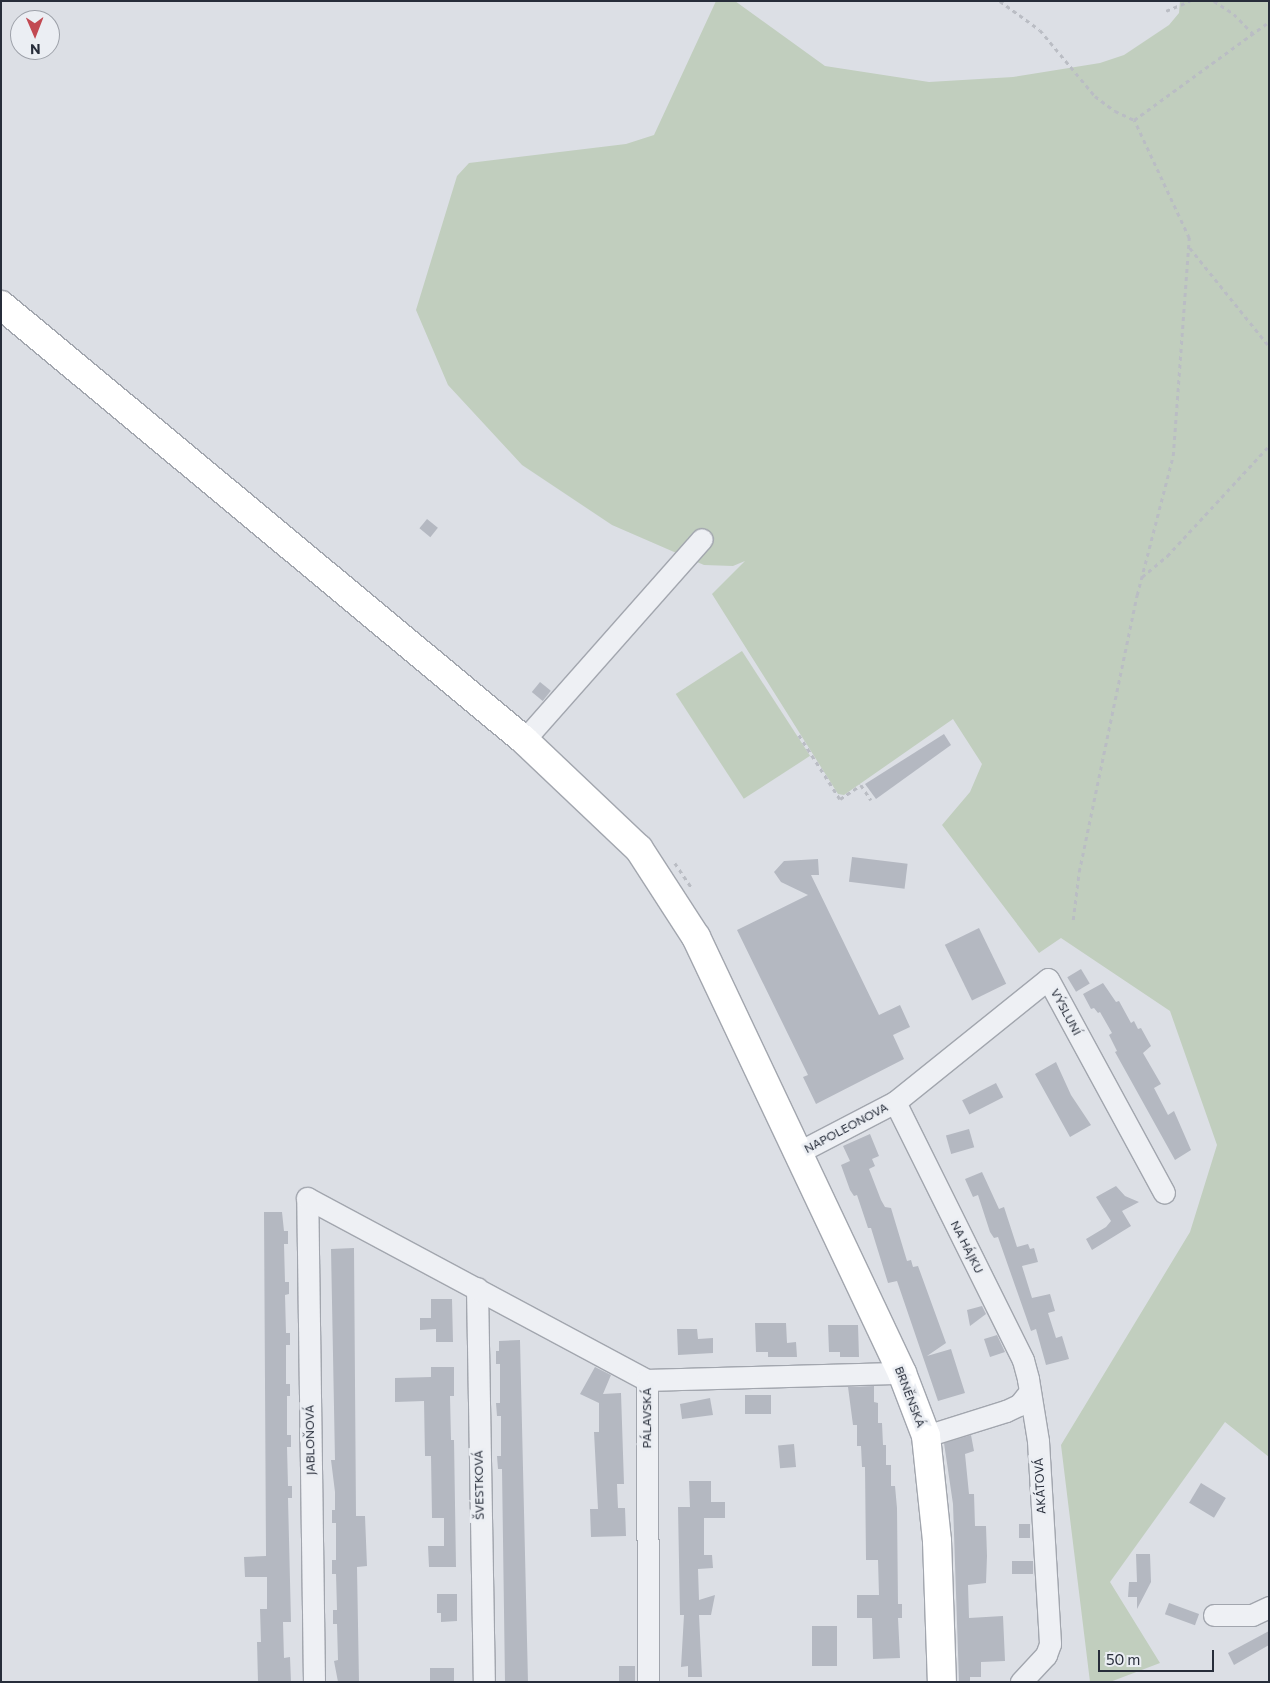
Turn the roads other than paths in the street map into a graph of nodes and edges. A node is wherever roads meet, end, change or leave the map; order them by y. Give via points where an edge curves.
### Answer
1 (1, 305) edge
2 (702, 539) dead end
3 (524, 740) junction
4 (895, 1102) junction
5 (793, 1144) junction
6 (1164, 1193) dead end
7 (477, 1288) junction
8 (902, 1373) junction
9 (646, 1380) junction
10 (1028, 1394) junction
11 (926, 1436) junction
12 (1269, 1607) edge
13 (1214, 1615) dead end
14 (314, 1682) edge
15 (484, 1682) edge
16 (648, 1682) edge
17 (942, 1682) edge
18 (1021, 1682) edge

1 - 3 main road, BRNĚNSKÁ
2 - 3 street
3 - 5 main road, BRNĚNSKÁ via 639,849 696,938
4 - 5 street, NAPOLEONOVA
4 - 6 street, VÝSLUNÍ via 1048,979
4 - 10 street, NA HÁJKU via 1023,1360
5 - 8 main road, BRNĚNSKÁ
7 - 9 street
7 - 14 street, JABLOŇOVÁ via 307,1198
7 - 15 street, ŠVESTKOVÁ
8 - 9 street, PÁLAVSKÁ
8 - 11 main road, BRNĚNSKÁ
9 - 16 street, PÁLAVSKÁ
10 - 11 street via 1019,1405 1006,1411
10 - 18 street, AKÁTOVÁ via 1035,1414 1038,1441 1050,1644 1046,1655
11 - 17 main road, BRNĚNSKÁ via 937,1541
12 - 13 street via 1252,1615

